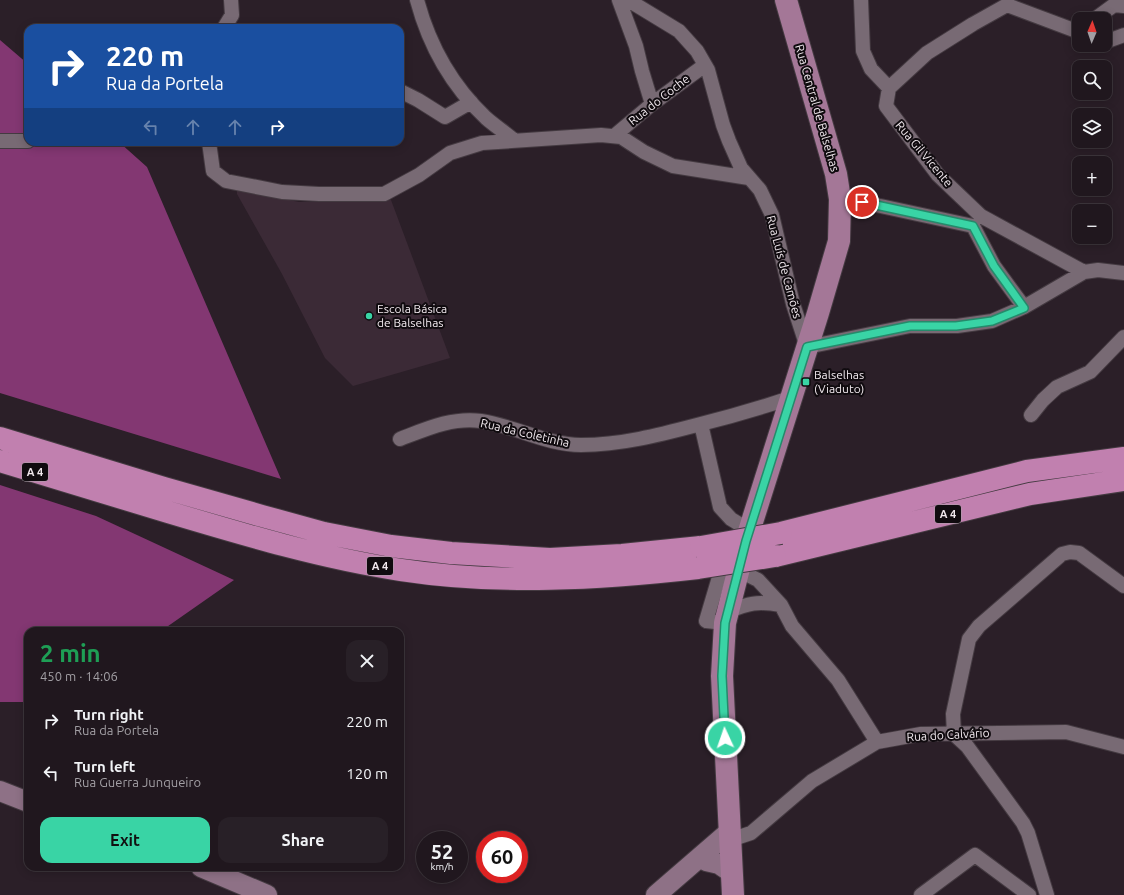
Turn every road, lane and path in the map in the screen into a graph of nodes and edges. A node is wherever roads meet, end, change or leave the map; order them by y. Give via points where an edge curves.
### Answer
1 (231, 0) edge
2 (417, 0) edge
3 (619, 0) edge
4 (628, 0) edge
5 (786, 0) edge
6 (861, 0) edge
7 (1007, 2) edge
8 (1124, 6) edge
9 (1104, 12) edge
10 (226, 24) edge
11 (1072, 28) edge
12 (1124, 35) edge
13 (1112, 39) edge
14 (705, 65) junction
15 (889, 88) junction
16 (404, 93) edge
17 (471, 102) junction
18 (652, 104) junction
19 (614, 136) junction
20 (0, 141) edge
21 (24, 141) edge
22 (516, 141) junction
23 (210, 148) edge
24 (749, 178) junction
25 (862, 202) dead end
26 (977, 221) junction
27 (1084, 272) junction
28 (1124, 273) edge
29 (1024, 308) junction
30 (1124, 337) edge
31 (807, 347) junction
32 (790, 398) junction
33 (1032, 415) dead end
34 (702, 424) junction
35 (0, 438) edge
36 (400, 439) dead end
37 (1124, 458) edge
38 (0, 461) edge
39 (1124, 480) edge
40 (742, 526) junction
41 (700, 557) junction
42 (736, 576) junction
43 (1124, 586) edge
44 (781, 605) junction
45 (719, 619) junction
46 (954, 734) junction
47 (876, 742) junction
48 (1124, 747) edge
49 (0, 791) edge
50 (24, 800) edge
51 (731, 850) junction
52 (697, 864) junction
53 (210, 871) edge
54 (267, 895) edge
55 (656, 895) edge
56 (734, 895) edge
57 (921, 895) edge
58 (1029, 895) edge
59 (1047, 895) edge

1 - 10 street via 232,15
2 - 17 street via 423,22 445,69
3 - 18 street via 636,46
4 - 14 street, Rua Luís de Camões via 679,31 697,51
5 - 31 main road, Rua Central de Balselhas via 836,174 840,200 839,241
6 - 15 street via 862,51 871,69
7 - 11 street
7 - 15 street via 927,53
8 - 9 street via 1114,5
12 - 13 street
14 - 18 street, Rua do Coche
14 - 24 street, Rua Luís de Camões via 729,141 741,168
15 - 26 street, Rua Gil Vicente via 886,106 938,175
16 - 17 street via 445,118
17 - 22 street via 487,119
18 - 19 street, Rua do Coche
19 - 22 street
19 - 24 street via 621,137 673,166
20 - 21 street
22 - 23 street via 482,143 450,153 419,175 384,194 282,192 226,181 213,171
24 - 31 street, Rua Luís de Camões via 760,190 772,215 793,304
25 - 26 street
26 - 27 street, Rua Gil Vicente
26 - 29 street via 994,266
27 - 28 street via 1098,270
27 - 29 street
29 - 31 street via 992,321 956,326 910,326
30 - 33 street via 1090,372 1057,387
31 - 32 main road, Rua Central de Balselhas
32 - 34 street, Rua da Coletinha
32 - 40 main road, Rua Central de Balselhas
34 - 36 street, Rua da Coletinha via 650,438 580,445 482,421 461,421 435,425
34 - 40 street via 720,507
35 - 41 highway, A 4 via 262,516 324,533 391,546 451,553 550,559 622,555
37 - 41 highway, A 4, bridge via 1027,471 781,532
38 - 41 highway, A 4 via 268,541 402,570 461,576 552,579 647,574
39 - 41 highway, A 4, bridge via 1030,494 775,556
40 - 42 main road, Rua Central de Balselhas
40 - 45 street
42 - 44 street via 748,575 758,580
42 - 45 main road, Rua Central de Balselhas
43 - 46 street via 1078,553 1062,554 980,626 970,639 953,714
44 - 45 street via 762,602 745,604
44 - 47 street via 796,632 838,680
45 - 51 main road, Rua Central de Balselhas
46 - 47 street, Rua do Calvário via 921,734
46 - 48 street, Rua do Calvário via 1066,732
46 - 59 street via 967,746 1023,823
47 - 51 street, Rua do Calvário via 812,781
49 - 50 main road
51 - 52 main road
51 - 52 main road via 719,864
51 - 56 main road, Rua Central de Balselhas
52 - 55 main road
53 - 54 main road
57 - 58 street via 975,855

